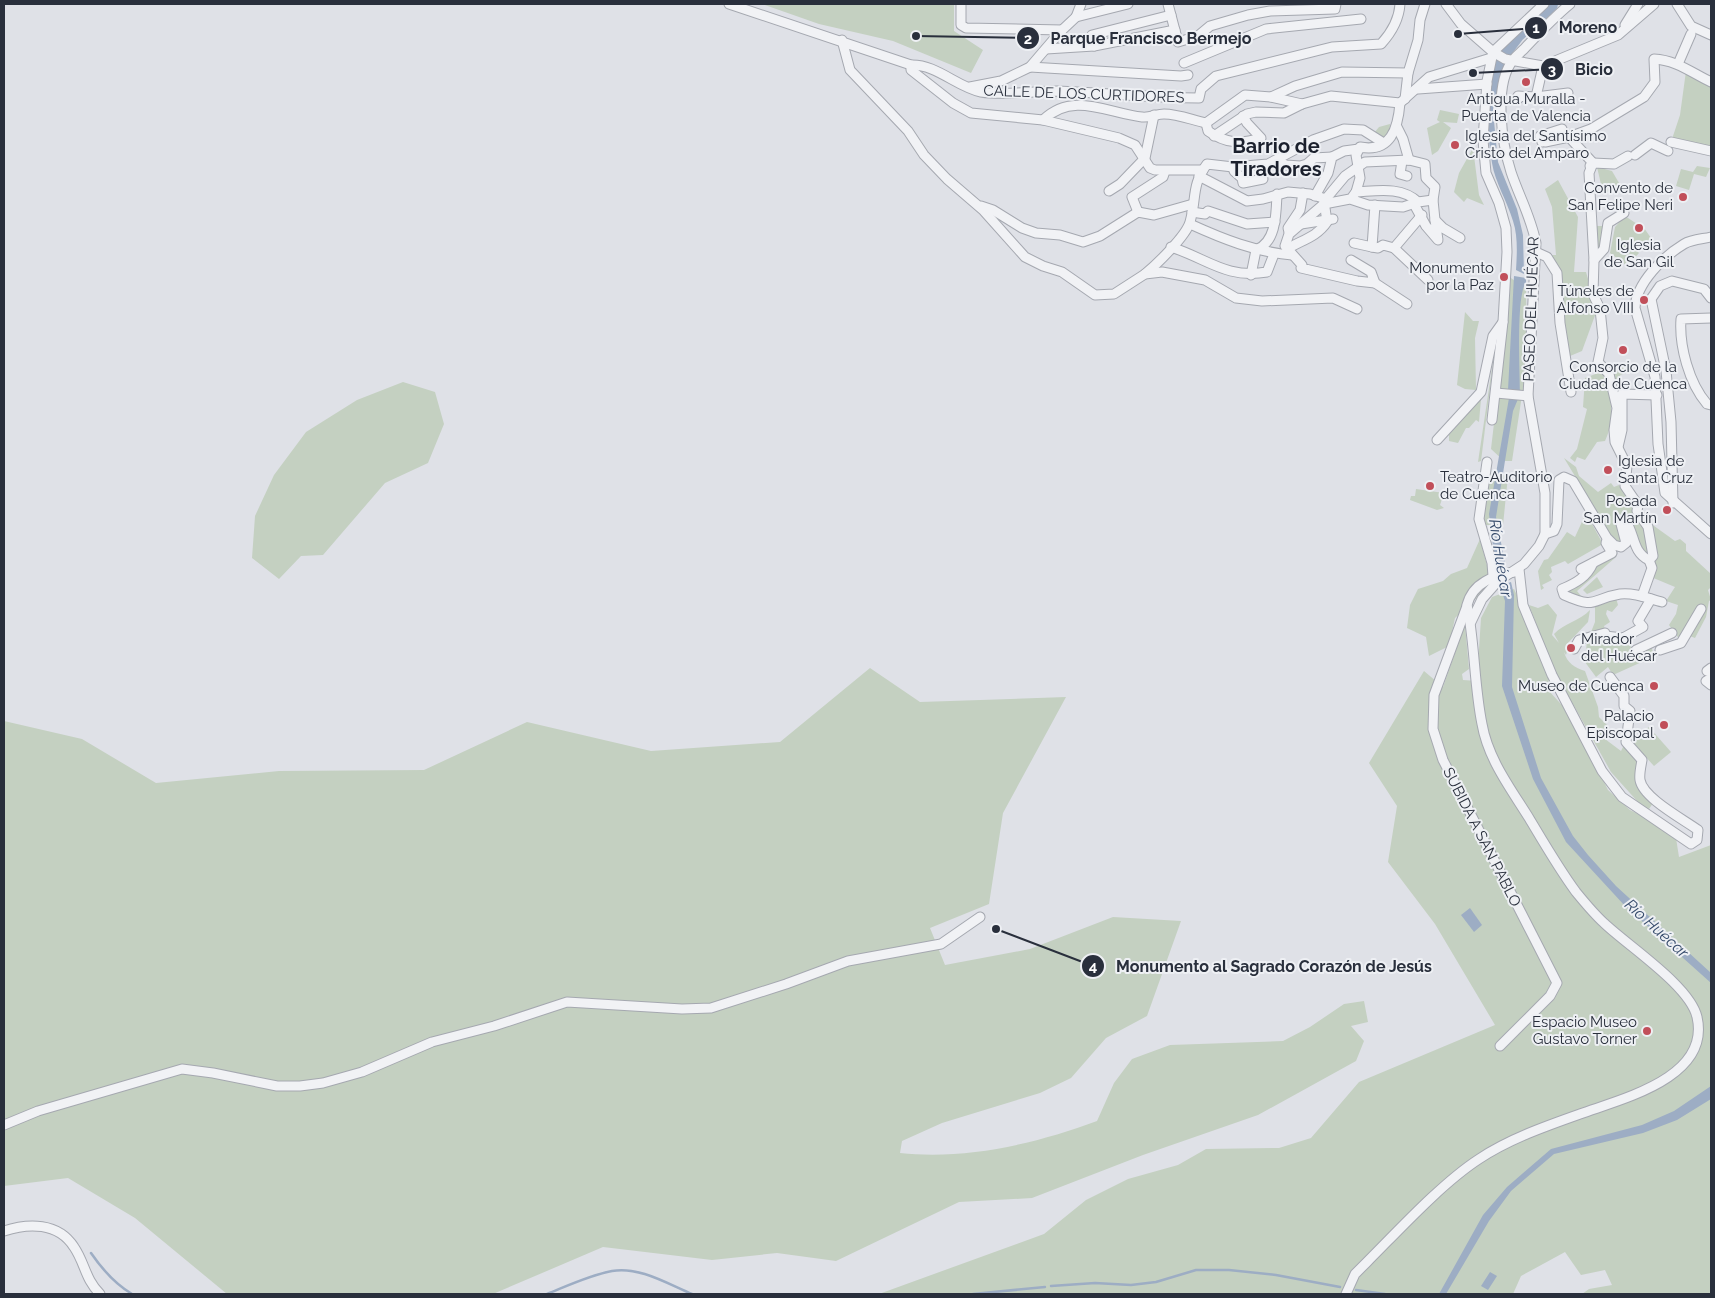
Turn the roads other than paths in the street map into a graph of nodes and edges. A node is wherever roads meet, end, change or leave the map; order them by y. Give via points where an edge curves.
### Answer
1 (729, 4) edge
2 (961, 4) edge
3 (1081, 4) edge
4 (1128, 4) edge
5 (1168, 4) edge
6 (1400, 4) edge
7 (1425, 4) edge
8 (1446, 4) edge
9 (1544, 4) edge
10 (1570, 4) edge
11 (1638, 4) edge
12 (1654, 4) edge
13 (1677, 4) edge
14 (1335, 6) edge
15 (1171, 15) junction
16 (1076, 17) junction
17 (1361, 19) dead end
18 (1062, 30) junction
19 (1175, 30) junction
20 (1693, 32) junction
21 (1618, 35) junction
22 (1711, 35) edge
23 (842, 40) junction
24 (1094, 46) junction
25 (1046, 49) junction
26 (1492, 55) junction
27 (1509, 60) junction
28 (1184, 62) dead end
29 (1678, 64) junction
30 (911, 65) junction
31 (1543, 66) junction
32 (1030, 67) junction
33 (1408, 73) junction
34 (1188, 75) dead end
35 (1711, 82) edge
36 (1487, 83) junction
37 (967, 87) junction
38 (1418, 89) junction
39 (1568, 93) dead end
40 (1271, 97) junction
41 (1536, 97) junction
42 (1518, 99) dead end
43 (1402, 101) junction
44 (1302, 104) junction
45 (1154, 115) junction
46 (1243, 116) junction
47 (1043, 120) junction
48 (1206, 123) junction
49 (1397, 127) junction
50 (1562, 129) dead end
51 (1214, 136) junction
52 (1569, 137) junction
53 (1381, 144) junction
54 (1359, 149) junction
55 (1711, 151) edge
56 (1332, 157) junction
57 (1145, 158) junction
58 (1276, 161) junction
59 (1405, 161) junction
60 (1377, 162) junction
61 (1593, 163) junction
62 (1233, 167) junction
63 (1357, 167) junction
64 (1165, 171) junction
65 (1202, 171) junction
66 (1407, 176) dead end
67 (1263, 179) dead end
68 (1109, 191) dead end
69 (1303, 193) junction
70 (1277, 194) junction
71 (1315, 196) junction
72 (1353, 196) junction
73 (1325, 201) junction
74 (1433, 202) junction
75 (1587, 202) dead end
76 (1416, 203) junction
77 (978, 205) junction
78 (1375, 205) junction
79 (1192, 208) junction
80 (1138, 212) junction
81 (1624, 213) dead end
82 (1422, 215) junction
83 (1329, 220) junction
84 (1434, 220) junction
85 (1275, 222) junction
86 (1190, 224) junction
87 (1300, 224) junction
88 (1288, 234) junction
89 (1460, 238) dead end
90 (1711, 238) edge
91 (1354, 243) dead end
92 (1171, 247) junction
93 (1372, 247) junction
94 (1394, 248) junction
95 (1256, 250) junction
96 (1289, 252) junction
97 (1536, 252) junction
98 (1274, 254) junction
99 (1352, 260) dead end
100 (1594, 260) junction
101 (1145, 274) junction
102 (1251, 275) junction
103 (1428, 280) dead end
104 (1375, 283) junction
105 (1711, 298) edge
106 (1407, 304) dead end
107 (1357, 309) dead end
108 (1711, 318) edge
109 (1503, 322) junction
110 (1571, 392) dead end
111 (1500, 393) junction
112 (1656, 395) junction
113 (1525, 396) junction
114 (1711, 405) edge
115 (1492, 420) dead end
116 (1437, 440) dead end
117 (1617, 450) junction
118 (1487, 462) dead end
119 (1674, 503) junction
120 (1545, 534) junction
121 (1711, 534) edge
122 (1608, 538) junction
123 (1649, 560) junction
124 (1593, 563) junction
125 (1581, 569) dead end
126 (1516, 570) junction
127 (1495, 580) junction
128 (1642, 596) junction
129 (1651, 599) junction
130 (1662, 602) dead end
131 (1467, 605) junction
132 (1700, 609) dead end
133 (1471, 622) junction
134 (1672, 633) dead end
135 (1574, 649) dead end
136 (1636, 650) dead end
137 (1660, 650) dead end
138 (1710, 672) edge
139 (1610, 677) dead end
140 (1711, 685) edge
141 (980, 917) dead end
142 (1500, 1046) dead end
143 (4, 1125) edge
144 (4, 1231) edge
145 (100, 1294) edge
146 (1346, 1294) edge

1 - 23 street
2 - 18 street via 961,25 966,28
3 - 16 street
4 - 16 street
5 - 15 street
6 - 37 street, CALLE DE LOS CURTIDORES via 1391,33 1381,44 1332,47 1216,76 1201,89 1199,98 1058,91 982,92
7 - 33 street
8 - 26 street
9 - 26 street
10 - 27 street
11 - 21 street
12 - 21 street
13 - 20 street
14 - 19 street via 1248,15 1210,26 1198,36 1178,42
15 - 19 street
15 - 24 street via 1092,35
16 - 18 street
17 - 28 street via 1266,28
18 - 25 street
19 - 24 street
20 - 22 street
20 - 29 street
21 - 31 street
23 - 30 street
23 - 77 street via 850,70 908,131 924,155
24 - 25 street
25 - 32 street
26 - 27 street
26 - 36 street, PASEO DEL HUÉCAR
26 - 38 street via 1429,77
27 - 31 street
27 - 97 street, PASEO DEL HUÉCAR via 1502,99 1503,139 1511,171 1531,220
29 - 35 street
29 - 52 street via 1654,59 1655,82 1644,97 1591,129
30 - 37 street via 926,67
30 - 47 street via 911,70 952,103 971,113
31 - 41 street
32 - 34 street
32 - 37 street via 1001,81
33 - 40 street via 1342,72
33 - 43 street
36 - 38 street
36 - 109 street, PASEO DEL HUÉCAR via 1483,140 1486,173 1506,228
38 - 43 street
39 - 41 street
40 - 44 street
40 - 48 street via 1243,96
41 - 42 street via 1518,96
43 - 44 street via 1338,95
43 - 49 street
44 - 46 street via 1284,113 1256,112
45 - 47 street via 1140,117 1080,104 1057,109
45 - 48 street via 1167,114
45 - 57 street
46 - 51 street
46 - 51 street via 1261,138 1230,143
47 - 57 street via 1126,141
48 - 51 street
49 - 53 street
49 - 59 street via 1403,139
50 - 52 street via 1540,136 1543,142
52 - 61 street
53 - 54 street
53 - 58 street via 1363,130 1344,129 1313,140
53 - 60 street
54 - 56 street
54 - 63 street
55 - 61 street via 1651,143 1614,164
56 - 58 street via 1314,158 1307,164 1296,166
56 - 71 street via 1328,173
57 - 64 street via 1152,169
57 - 68 street
58 - 62 street
59 - 60 street
59 - 66 street via 1400,174
59 - 74 street via 1425,164 1426,178 1435,187
60 - 63 street via 1365,162
61 - 75 street via 1583,174
61 - 100 street via 1588,181
62 - 65 street via 1207,164
62 - 67 street via 1243,183
63 - 72 street via 1360,178
63 - 73 street via 1345,176
64 - 65 street
64 - 80 street via 1163,177 1132,197
65 - 70 street via 1247,201
65 - 79 street via 1195,184
69 - 70 street
69 - 71 street
69 - 88 street via 1300,210 1288,228
70 - 85 street
71 - 73 street
72 - 73 street
72 - 76 street via 1390,190 1414,198
72 - 78 street
73 - 83 street
73 - 87 street
74 - 76 street
74 - 84 street
76 - 78 street via 1403,207
76 - 82 street
77 - 80 street via 1036,233 1060,235 1083,242 1100,236
77 - 101 street via 1025,257 1062,272 1096,295 1114,294
78 - 93 street
79 - 80 street via 1154,215
79 - 85 street via 1247,224
79 - 86 street
81 - 100 street via 1608,223 1604,249
82 - 84 street via 1426,226 1438,240
82 - 94 street
83 - 87 street
83 - 96 street
84 - 89 street
85 - 95 street via 1271,235
86 - 92 street
86 - 95 street
87 - 88 street
88 - 96 street via 1285,246
90 - 112 street via 1686,242 1664,260 1635,300 1636,314 1654,372
91 - 93 street
92 - 101 street
92 - 102 street via 1230,273
93 - 94 street
94 - 103 street
95 - 98 street
95 - 102 street
96 - 98 street
96 - 104 street via 1302,264 1301,268 1308,271
97 - 110 street via 1546,257 1557,274 1560,324
97 - 113 street, PASEO DEL HUÉCAR
98 - 102 street via 1268,272
99 - 104 street via 1371,272
100 - 117 street via 1593,294 1600,309 1603,338 1598,362 1609,374 1617,408 1614,430
101 - 107 street via 1162,272 1205,280 1236,298 1262,301 1333,298
104 - 106 street
105 - 119 street via 1704,289 1672,281 1660,286 1651,300 1666,371
108 - 114 street via 1681,319 1686,359 1697,392
109 - 111 street, PASEO DEL HUÉCAR
109 - 116 street via 1492,336 1481,392
111 - 113 street
111 - 115 street, PASEO DEL HUÉCAR
112 - 117 street via 1622,394 1622,430
112 - 119 street via 1662,481 1665,493
113 - 120 street, PASEO DEL HUÉCAR via 1544,493
117 - 123 street via 1628,466 1625,486 1648,527 1653,556
118 - 127 street via 1479,519
119 - 121 street via 1697,519
120 - 122 street via 1554,530 1557,524 1559,480 1564,477 1572,481
120 - 126 street via 1539,546
122 - 123 street via 1618,547 1624,546 1621,524 1626,522 1635,546
122 - 124 street via 1606,543 1612,553
123 - 128 street via 1652,568
124 - 125 street
124 - 128 street via 1578,583 1562,589 1564,596 1584,604 1621,594
126 - 127 street
126 - 139 street via 1523,605 1552,674 1602,771 1622,797 1691,844 1697,840 1698,830 1654,800 1640,780 1642,760 1626,742 1630,711 1624,706 1624,696
127 - 131 street via 1478,586
127 - 133 street
128 - 129 street
129 - 130 street
129 - 135 street via 1638,621 1643,627 1623,638 1606,636 1605,633 1584,638 1578,640
131 - 133 street
131 - 142 street, SUBIDA A SAN PABLO via 1434,695 1433,729 1443,760 1557,983 1550,996
132 - 137 street via 1681,643
133 - 146 street via 1482,724 1497,766 1568,881 1588,907 1688,998 1698,1020 1696,1043 1684,1064 1664,1080 1627,1098 1536,1131 1479,1158 1355,1274
134 - 136 street
138 - 140 street via 1706,681
141 - 143 street via 941,944 848,961 711,1008 682,1010 567,1002 494,1026 440,1039 362,1072 323,1083 277,1086 182,1069 38,1111
144 - 145 street via 32,1224 58,1232 74,1247 88,1278

